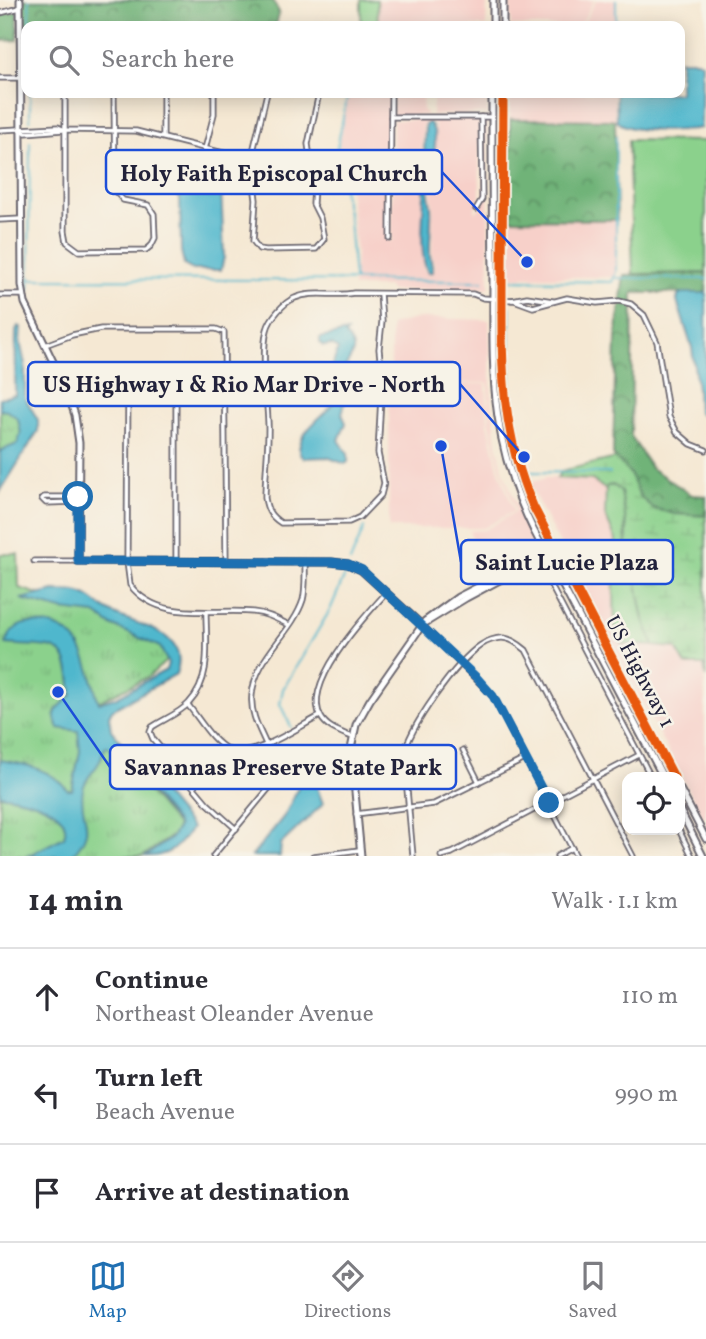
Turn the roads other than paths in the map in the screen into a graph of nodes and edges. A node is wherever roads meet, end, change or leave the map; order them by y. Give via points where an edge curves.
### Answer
1 (20, 0) edge
2 (493, 0) edge
3 (503, 0) edge
4 (20, 8) junction
5 (0, 13) edge
6 (503, 18) joint
7 (492, 21) edge
8 (0, 78) edge
9 (20, 78) junction
10 (65, 98) edge
11 (114, 98) edge
12 (163, 98) edge
13 (214, 98) edge
14 (266, 98) edge
15 (318, 98) edge
16 (391, 98) edge
17 (492, 98) edge
18 (503, 98) edge
19 (391, 117) junction
20 (481, 117) junction
21 (492, 117) junction
22 (0, 130) edge
23 (21, 130) junction
24 (65, 130) junction
25 (114, 130) junction
26 (503, 134) junction
27 (163, 137) junction
28 (205, 149) junction
29 (309, 159) junction
30 (251, 160) junction
31 (476, 209) dead end
32 (21, 219) junction
33 (0, 220) edge
34 (390, 239) dead end
35 (380, 294) junction
36 (0, 295) edge
37 (23, 295) junction
38 (493, 298) junction
39 (502, 298) junction
40 (510, 300) junction
41 (555, 301) junction
42 (45, 345) junction
43 (176, 380) junction
44 (225, 380) junction
45 (128, 381) junction
46 (67, 391) junction
47 (706, 450) edge
48 (78, 500) junction
49 (555, 550) junction
50 (470, 552) dead end
51 (546, 554) junction
52 (34, 561) dead end
53 (78, 561) junction
54 (176, 561) junction
55 (127, 562) junction
56 (226, 562) junction
57 (304, 562) junction
58 (534, 562) junction
59 (556, 573) junction
60 (547, 578) junction
61 (486, 585) junction
62 (387, 592) junction
63 (206, 612) junction
64 (289, 625) junction
65 (422, 625) junction
66 (462, 664) junction
67 (188, 705) junction
68 (320, 716) junction
69 (352, 737) junction
70 (265, 744) junction
71 (463, 750) dead end
72 (639, 755) junction
73 (525, 759) junction
74 (654, 761) junction
75 (670, 769) junction
76 (648, 772) edge
77 (661, 772) edge
78 (672, 772) edge
79 (593, 779) junction
80 (479, 782) junction
81 (685, 799) edge
82 (549, 803) junction
83 (408, 809) junction
84 (356, 814) junction
85 (685, 820) edge
86 (236, 829) junction
87 (682, 835) edge
88 (706, 839) edge
89 (572, 848) junction
90 (360, 853) edge
91 (213, 856) edge
92 (313, 856) edge
93 (413, 856) edge
94 (441, 856) edge
95 (556, 856) edge
96 (576, 856) edge
97 (633, 856) edge
98 (692, 856) edge
99 (703, 856) edge

1 - 4 main road
2 - 6 main road
2 - 7 main road
3 - 6 main road
4 - 5 street
4 - 9 main road
8 - 9 street
9 - 23 main road
10 - 24 street
11 - 25 street
12 - 27 street
13 - 28 street
14 - 30 street
15 - 29 street via 309,132
16 - 19 street
17 - 21 main road, US Highway 1
18 - 26 main road, US Highway 1
19 - 20 street
19 - 34 street
20 - 21 street
20 - 31 street via 482,199
21 - 26 main road
21 - 38 main road, US Highway 1
22 - 23 street
23 - 24 street
23 - 32 main road
24 - 25 street
24 - 25 street via 65,231 69,245 79,251 143,250 155,238 155,214 148,205 126,202 116,193
25 - 27 street
26 - 39 main road, US Highway 1
27 - 28 street
28 - 30 street
29 - 30 street
29 - 30 street via 313,204 324,239 316,249 256,246
32 - 33 street
32 - 37 main road
35 - 35 street via 378,453 382,495 349,522 281,523 267,509 265,498 267,331 271,320 300,296
35 - 38 street via 456,293
36 - 37 street
37 - 42 main road
38 - 39 street
38 - 51 main road, US Highway 1 via 493,391 500,438 514,486
39 - 40 street
39 - 49 main road, US Highway 1 via 503,390 510,437 523,483
40 - 41 street
40 - 41 street via 533,307
41 - 47 street via 622,301 640,311 657,342 669,417 677,432
42 - 44 street via 101,329 223,330
42 - 46 main road
43 - 44 street
43 - 45 street
43 - 54 street
44 - 56 street
45 - 46 street via 98,382
45 - 55 street
46 - 48 main road via 78,429
48 - 48 street via 44,497 42,499 46,503
48 - 53 main road
49 - 51 main road
49 - 75 main road, US Highway 1
50 - 61 street
51 - 58 main road
51 - 59 main road, US Highway 1
51 - 61 main road
52 - 53 street
53 - 55 main road
54 - 55 main road
54 - 56 main road
55 - 63 street via 130,585 145,598 170,610
56 - 57 main road
57 - 62 main road via 353,565
57 - 64 street via 303,598
58 - 60 street
58 - 61 main road
59 - 60 street
59 - 74 main road, US Highway 1
60 - 72 street
61 - 65 main road via 441,608
62 - 65 main road
62 - 68 street via 324,675 317,690
63 - 64 street via 255,612
63 - 67 street via 205,674
64 - 70 street via 261,666 253,688 255,723
65 - 66 street
65 - 69 main road via 370,700
66 - 73 street via 493,696
66 - 79 street via 494,639 510,639 526,650
66 - 83 street via 406,746
67 - 70 street via 229,750 246,753
67 - 86 street via 150,732 207,803
68 - 69 street via 336,731
68 - 70 street
69 - 84 main road
70 - 86 street via 274,778
71 - 80 street
72 - 76 street
72 - 79 street
73 - 80 street
73 - 82 street
74 - 75 main road
74 - 77 main road, US Highway 1
75 - 78 main road, US Highway 1
79 - 82 street
79 - 97 street
80 - 83 street via 445,800
81 - 88 main road
82 - 89 street
82 - 94 street
83 - 84 street
83 - 93 street
84 - 90 main road
85 - 99 main road
86 - 91 street
87 - 98 street
89 - 95 street
89 - 96 street
90 - 92 street

